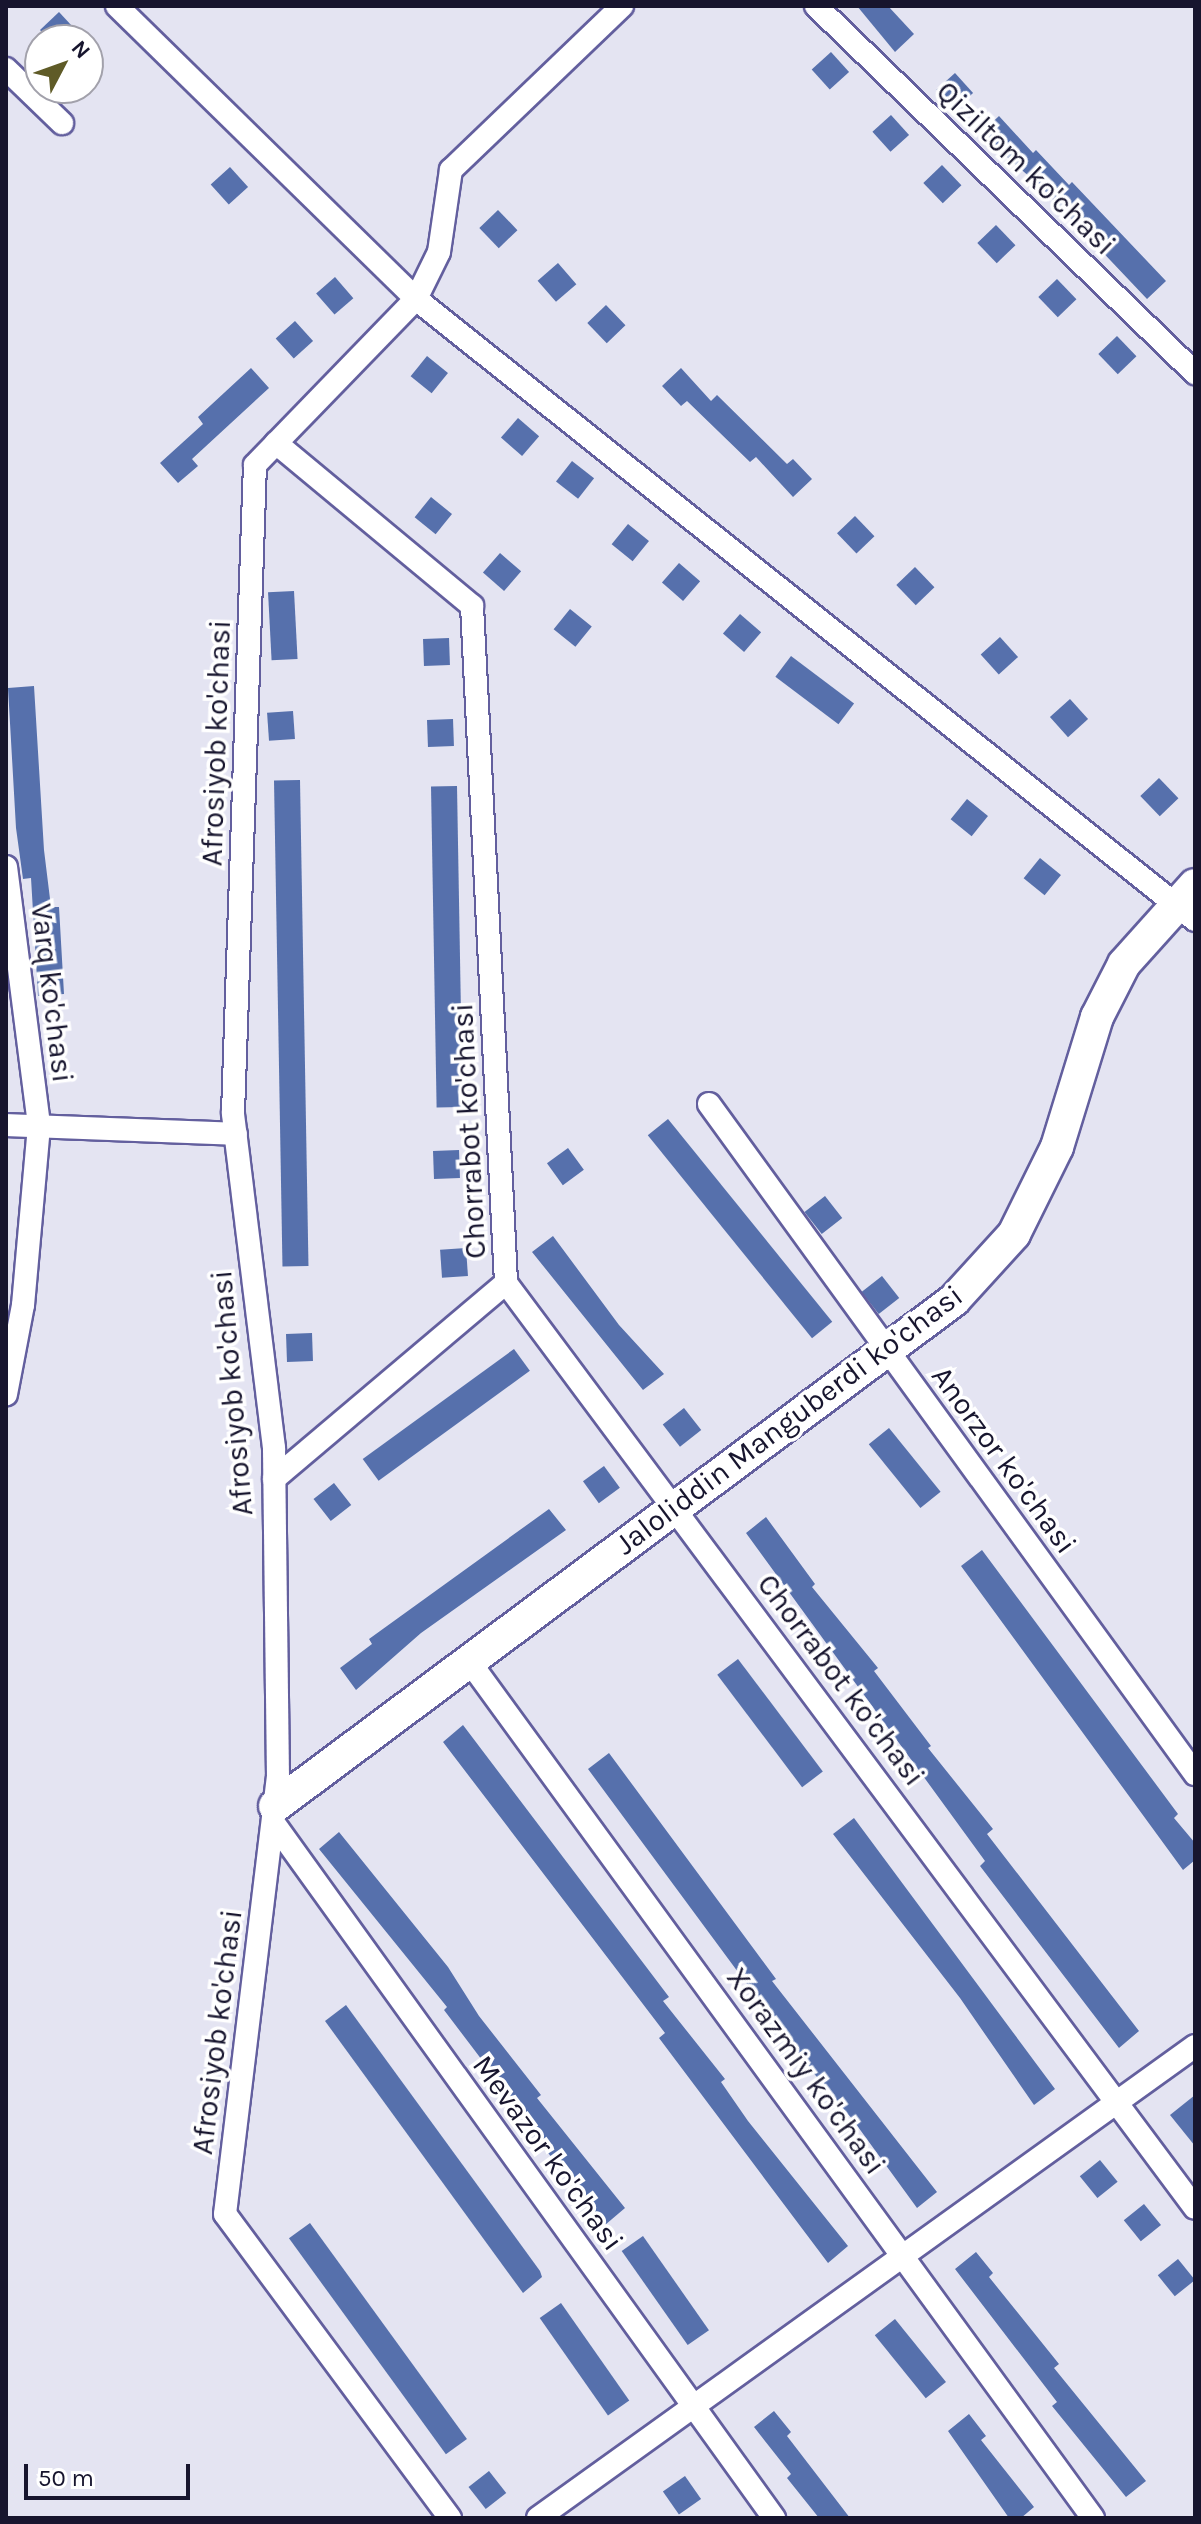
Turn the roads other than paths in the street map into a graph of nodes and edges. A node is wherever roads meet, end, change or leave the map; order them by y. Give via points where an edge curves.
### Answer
1 (117, 6) edge
2 (622, 6) edge
3 (816, 6) edge
4 (6, 69) edge
5 (62, 123) dead end
6 (416, 299) junction
7 (1195, 373) edge
8 (276, 443) junction
9 (6, 867) edge
10 (1188, 903) edge
11 (709, 1104) dead end
12 (6, 1125) edge
13 (39, 1126) junction
14 (236, 1134) junction
15 (506, 1283) junction
16 (887, 1350) junction
17 (6, 1394) edge
18 (274, 1479) junction
19 (676, 1507) junction
20 (469, 1661) junction
21 (1195, 1774) edge
22 (274, 1814) junction
23 (1195, 2046) edge
24 (1116, 2102) junction
25 (1195, 2208) edge
26 (902, 2254) junction
27 (692, 2404) junction
28 (450, 2518) edge
29 (538, 2518) edge
30 (774, 2518) edge
31 (1093, 2518) edge

1 - 6 street
2 - 6 street, Afrosiyob ko'chasi via 451,170 439,252
3 - 7 street, Qiziltom ko'chasi
4 - 5 street
6 - 8 street, Afrosiyob ko'chasi
6 - 10 street
8 - 14 street, Afrosiyob ko'chasi via 255,465
8 - 15 street, Chorrabot ko'chasi via 472,606
9 - 13 street, Varq ko'chasi
10 - 16 street, Jaloliddin Manguberdi ko'chasi via 1124,964 1097,1017 1057,1147 1014,1234 954,1300
11 - 16 street, Anorzor ko'chasi
12 - 13 street, Varq ko'chasi
13 - 14 street, Varq ko'chasi
13 - 17 street, Varq ko'chasi via 23,1305
14 - 18 street, Afrosiyob ko'chasi
15 - 18 street
15 - 19 street, Chorrabot ko'chasi
16 - 19 street, Jaloliddin Manguberdi ko'chasi
16 - 21 street, Anorzor ko'chasi
18 - 22 street, Afrosiyob ko'chasi
19 - 20 street, Jaloliddin Manguberdi ko'chasi
19 - 24 street, Chorrabot ko'chasi
20 - 22 street, Jaloliddin Manguberdi ko'chasi
20 - 26 street, Xorazmiy ko'chasi
22 - 27 street, Mevazor ko'chasi
22 - 28 street, Afrosiyob ko'chasi via 225,2214
23 - 24 street
24 - 25 street, Chorrabot ko'chasi
24 - 26 street
26 - 27 street
26 - 31 street, Xorazmiy ko'chasi
27 - 29 street
27 - 30 street, Mevazor ko'chasi

